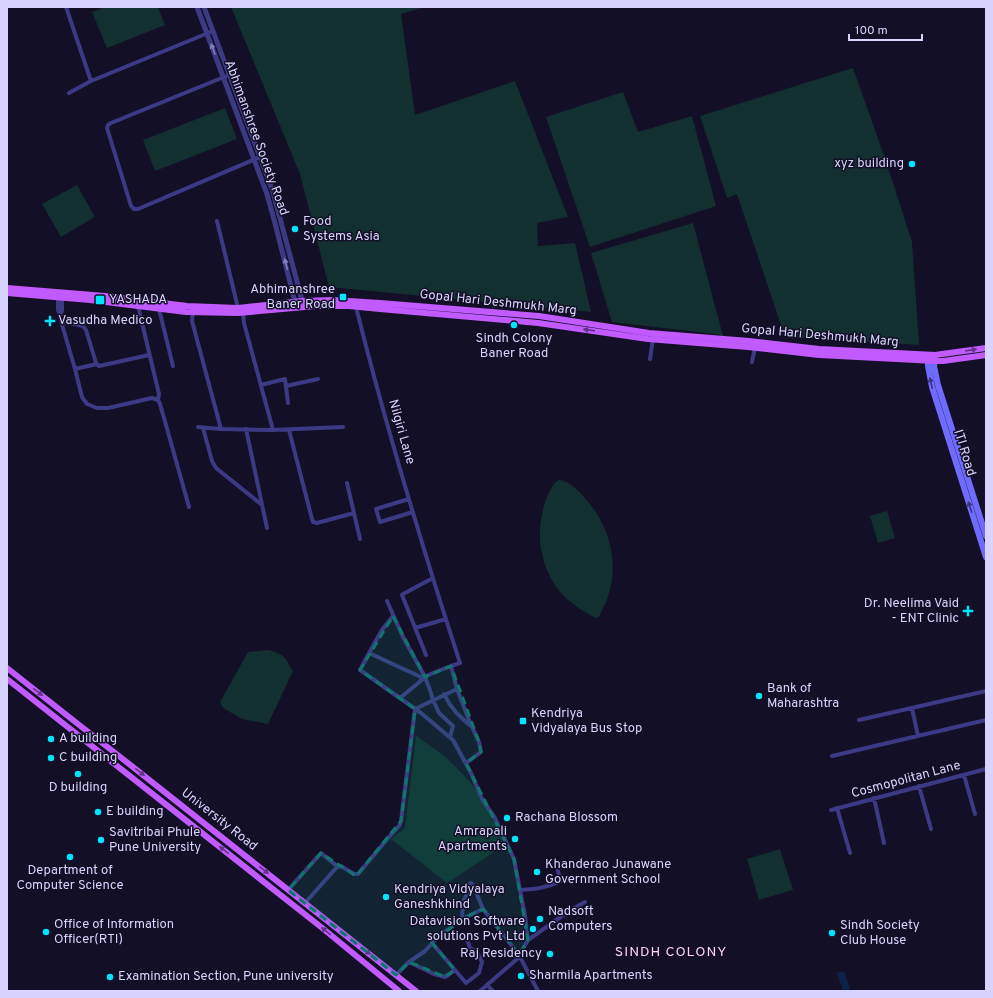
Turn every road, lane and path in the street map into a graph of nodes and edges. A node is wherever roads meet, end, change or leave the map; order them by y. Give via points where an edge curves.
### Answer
1 (66, 7) edge
2 (197, 7) edge
3 (204, 7) edge
4 (213, 31) junction
5 (207, 33) junction
6 (229, 75) junction
7 (223, 77) junction
8 (91, 81) junction
9 (69, 93) dead end
10 (260, 158) junction
11 (254, 160) junction
12 (217, 221) dead end
13 (7, 288) edge
14 (7, 293) edge
15 (60, 298) junction
16 (299, 304) junction
17 (138, 306) junction
18 (356, 307) junction
19 (238, 308) junction
20 (159, 309) junction
21 (193, 309) junction
22 (244, 312) junction
23 (527, 318) junction
24 (61, 321) junction
25 (653, 339) junction
26 (754, 348) junction
27 (986, 348) edge
28 (986, 355) edge
29 (149, 356) junction
30 (931, 358) junction
31 (650, 359) dead end
32 (752, 362) dead end
33 (97, 364) junction
34 (173, 366) dead end
35 (75, 369) junction
36 (318, 379) dead end
37 (261, 385) junction
38 (286, 386) junction
39 (158, 400) junction
40 (288, 403) dead end
41 (343, 427) dead end
42 (221, 429) junction
43 (246, 429) junction
44 (273, 430) junction
45 (289, 430) junction
46 (347, 483) dead end
47 (409, 499) junction
48 (262, 505) junction
49 (189, 507) dead end
50 (413, 512) junction
51 (354, 513) junction
52 (981, 521) edge
53 (267, 528) dead end
54 (986, 536) edge
55 (360, 539) dead end
56 (986, 557) edge
57 (433, 578) junction
58 (388, 600) dead end
59 (393, 616) junction
60 (446, 619) junction
61 (415, 628) junction
62 (369, 653) junction
63 (426, 655) dead end
64 (451, 666) junction
65 (7, 668) edge
66 (424, 678) junction
67 (7, 679) edge
68 (457, 689) junction
69 (986, 691) edge
70 (444, 694) junction
71 (400, 698) junction
72 (433, 700) junction
73 (912, 708) junction
74 (415, 709) junction
75 (859, 720) dead end
76 (986, 720) edge
77 (473, 729) junction
78 (918, 736) junction
79 (450, 737) junction
80 (832, 756) dead end
81 (466, 763) junction
82 (986, 769) edge
83 (964, 775) junction
84 (919, 786) junction
85 (874, 798) junction
86 (837, 808) junction
87 (831, 810) dead end
88 (975, 814) dead end
89 (931, 829) dead end
90 (884, 843) dead end
91 (850, 853) dead end
92 (555, 861) dead end
93 (338, 867) junction
94 (288, 890) junction
95 (520, 890) junction
96 (585, 902) dead end
97 (306, 903) junction
98 (483, 909) junction
99 (462, 919) junction
100 (466, 937) dead end
101 (528, 940) junction
102 (432, 943) junction
103 (519, 955) junction
104 (409, 962) junction
105 (455, 970) junction
106 (396, 975) junction
107 (487, 985) junction
108 (536, 990) edge
109 (399, 991) edge
110 (416, 991) edge
111 (480, 991) edge
112 (492, 991) edge

1 - 8 street
2 - 5 street, Abhimanshree Society Road
3 - 4 street, Abhimanshree Society Road
4 - 5 street
4 - 6 street, Abhimanshree Society Road
7 -> 5 street, Abhimanshree Society Road
5 - 8 street
6 - 7 street
6 - 10 street, Abhimanshree Society Road
7 - 11 street, Abhimanshree Society Road
7 - 11 street via 108,125 131,206 138,209
8 - 9 street
10 - 11 street
10 - 16 street, Abhimanshree Society Road via 275,199
16 -> 11 street, Abhimanshree Society Road via 269,200
12 - 19 street
13 - 21 main road, Gopal Hari Deshmukh Marg via 105,296
14 - 15 main road, Gopal Hari Deshmukh Marg
15 - 17 main road, Gopal Hari Deshmukh Marg
15 - 24 street
16 - 18 main road, Gopal Hari Deshmukh Marg
16 - 19 main road, Gopal Hari Deshmukh Marg
16 - 22 main road, Gopal Hari Deshmukh Marg
16 - 23 main road, Gopal Hari Deshmukh Marg via 333,300
17 - 20 main road, Gopal Hari Deshmukh Marg
17 - 29 street
18 - 23 main road, Gopal Hari Deshmukh Marg
18 - 47 street, Nilgiri Lane
19 - 21 main road, Gopal Hari Deshmukh Marg
20 - 21 main road, Gopal Hari Deshmukh Marg
20 - 34 street
21 - 22 main road, Gopal Hari Deshmukh Marg via 225,313
21 - 42 street via 192,321
22 - 37 street via 244,323
25 -> 23 main road, Gopal Hari Deshmukh Marg
23 - 30 main road, Gopal Hari Deshmukh Marg via 546,317 649,333
24 - 33 street via 83,326
24 - 35 street
25 - 26 main road, Gopal Hari Deshmukh Marg
25 - 31 street
26 - 30 main road, Gopal Hari Deshmukh Marg via 819,355
26 - 32 street
30 -> 27 main road, Gopal Hari Deshmukh Marg
28 - 30 main road, Gopal Hari Deshmukh Marg
29 - 33 street via 100,366
29 - 39 street via 160,394
30 - 52 main road, ITI Road via 968,488
33 - 35 street
35 - 39 street via 82,396 87,404 97,408 152,398
36 - 38 street
37 - 38 street via 285,379
37 - 44 street
38 - 40 street
39 - 49 street
41 - 45 street
42 - 43 street
42 - 48 street via 200,427 212,461 216,468
43 - 44 street
43 - 48 street
44 - 45 street
45 - 51 street via 312,521 317,523
46 - 51 street
47 - 50 street, Nilgiri Lane
47 - 50 street via 376,508 380,522
48 - 53 street
50 - 57 street, Nilgiri Lane
51 - 55 street
52 - 54 main road, ITI Road
52 - 56 main road, ITI Road
57 - 60 street, Nilgiri Lane
57 - 61 street via 402,595
58 - 59 street
59 - 62 street
59 - 66 street
60 - 61 street
60 - 64 street, Nilgiri Lane via 460,663
61 - 63 street
62 - 66 street
62 - 71 street via 360,670
64 - 66 street
64 - 68 street
65 -> 94 main road, University Road
66 - 71 street
66 - 72 street
109 -> 67 main road, University Road
68 - 70 street
68 - 77 street
69 - 73 street
70 - 72 street
70 - 77 street via 457,714
71 - 74 street
72 - 74 street
72 - 79 street via 439,713 453,726
73 - 75 street
73 - 78 street
74 - 79 street
74 - 93 street via 400,824 357,874
76 - 78 street
77 - 81 street via 481,752
78 - 80 street
79 - 81 street
81 - 95 street via 514,859
82 - 83 street, Cosmopolitan Lane
83 - 84 street, Cosmopolitan Lane
83 - 88 street
84 - 85 street, Cosmopolitan Lane
84 - 89 street
85 - 86 street, Cosmopolitan Lane
85 - 90 street
86 - 87 street, Cosmopolitan Lane
86 - 91 street
92 - 95 street via 560,881 541,888
93 - 94 street via 321,853
93 - 97 street
94 - 97 main road, University Road
95 - 101 street
96 - 101 street
97 -> 106 main road, University Road
98 - 99 street
98 - 99 street via 471,883 463,902
98 - 103 street
99 - 102 street
100 - 105 street via 470,948 477,952 482,962 479,973 466,983
101 - 103 street
102 - 104 street via 426,951
102 - 105 street
103 - 107 street
103 - 108 street
104 - 105 street via 445,977
104 - 106 street
106 - 110 main road, University Road
107 - 111 street
107 - 112 street

